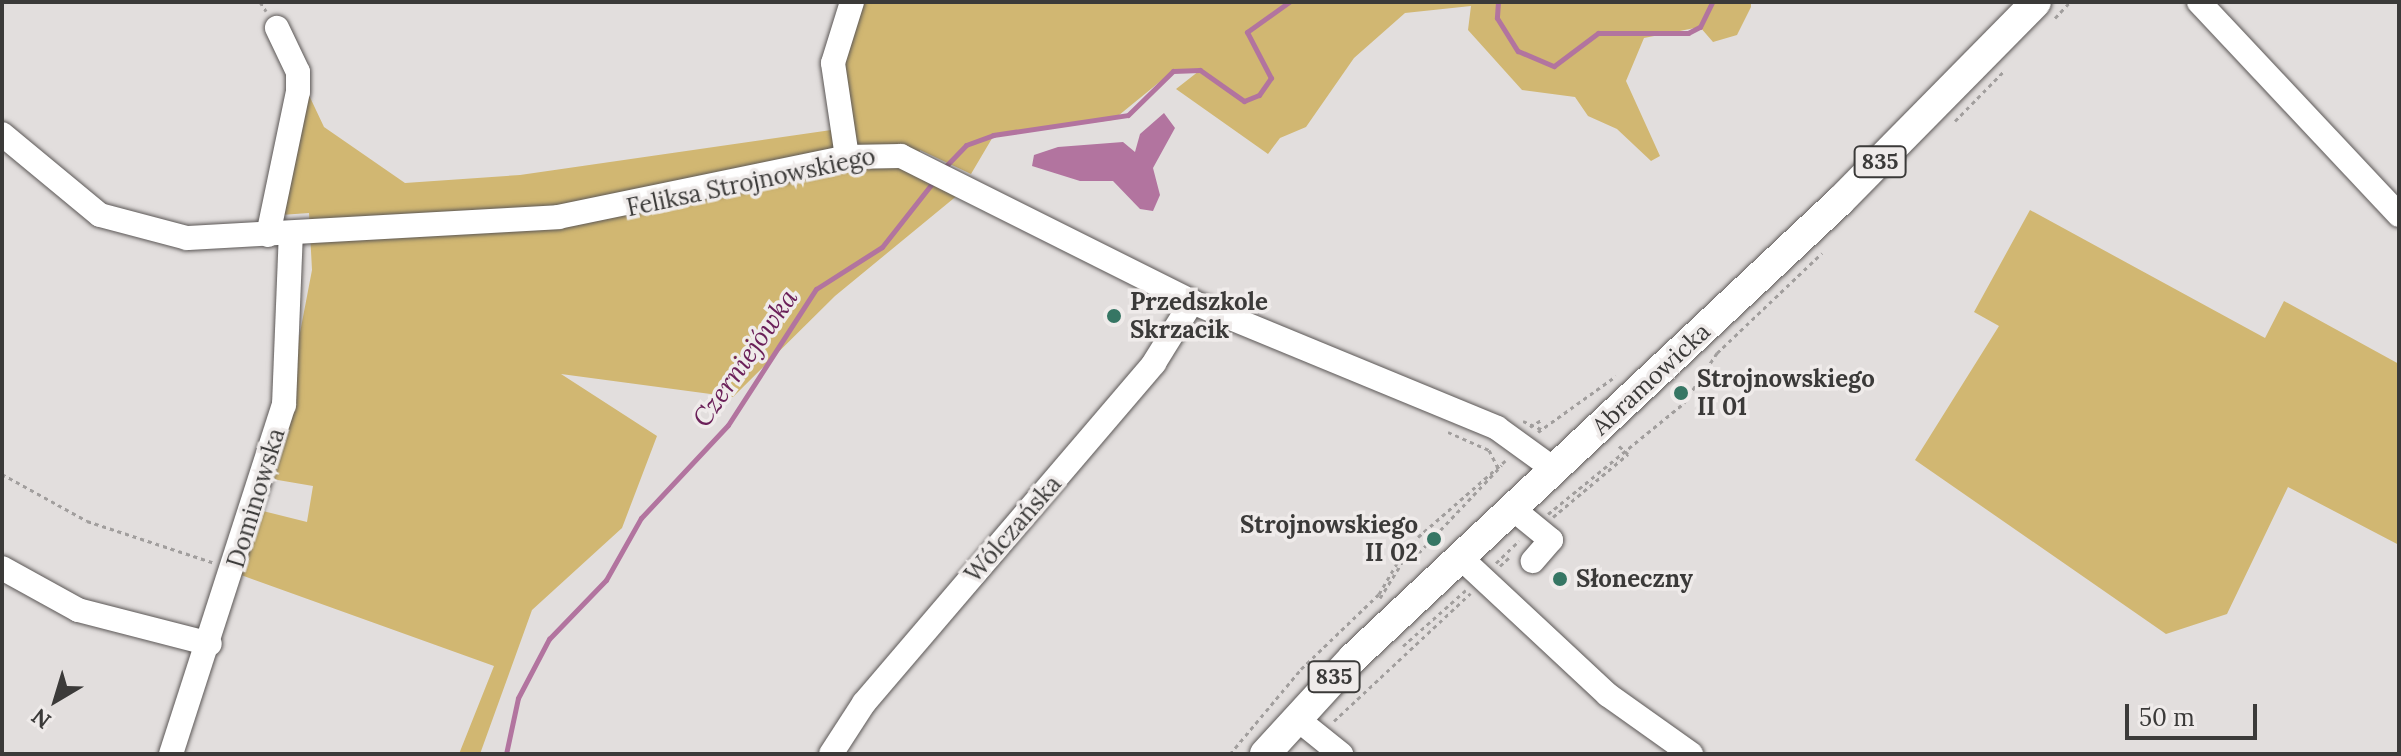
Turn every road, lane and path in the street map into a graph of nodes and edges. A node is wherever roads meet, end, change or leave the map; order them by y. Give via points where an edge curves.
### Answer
1 (852, 2) edge
2 (2036, 2) edge
3 (2199, 2) edge
4 (277, 28) dead end
5 (2, 134) edge
6 (847, 157) junction
7 (2399, 215) edge
8 (279, 234) junction
9 (1192, 302) junction
10 (1627, 367) dead end
11 (1541, 420) dead end
12 (1526, 437) junction
13 (1618, 445) dead end
14 (1501, 454) dead end
15 (1614, 459) dead end
16 (1503, 464) junction
17 (1555, 470) junction
18 (2, 474) edge
19 (1529, 522) junction
20 (1406, 555) junction
21 (1533, 561) dead end
22 (2, 568) edge
23 (235, 570) junction
24 (1475, 572) junction
25 (210, 644) junction
26 (1310, 729) junction
27 (171, 754) edge
28 (831, 754) edge
29 (1230, 754) edge
30 (1236, 754) edge
31 (1265, 754) edge
32 (1341, 754) edge
33 (1691, 754) edge

1 - 6 street via 833,63
2 - 17 main road, Abramowicka / 835 via 1840,201
3 - 7 street
4 - 8 street, Dominowska via 298,72
5 - 8 street, Feliksa Strojnowskiego via 67,194 115,222 187,238
6 - 8 street, Feliksa Strojnowskiego via 613,210
6 - 9 street, Feliksa Strojnowskiego via 891,154 923,163
8 - 23 street, Dominowska via 284,405
9 - 12 street, Feliksa Strojnowskiego
9 - 28 street, Wólczańska via 1154,363 864,703
10 - 12 path
11 - 12 path
12 - 16 path
12 - 17 street, Feliksa Strojnowskiego
13 - 19 path via 1628,454
14 - 16 path
15 - 19 path
16 - 20 path
16 - 20 path via 1413,559
17 - 19 main road, Abramowicka / 835
18 - 23 path via 87,521
19 - 21 street via 1551,540
19 - 24 main road, Abramowicka / 835
19 - 24 path
20 - 29 path
20 - 30 path via 1381,597
22 - 25 street via 78,610
23 - 25 street, Dominowska
24 - 26 main road, Abramowicka / 835
24 - 26 path
24 - 33 street via 1608,695
25 - 27 street, Dominowska
26 - 31 main road, Abramowicka / 835
26 - 32 street

